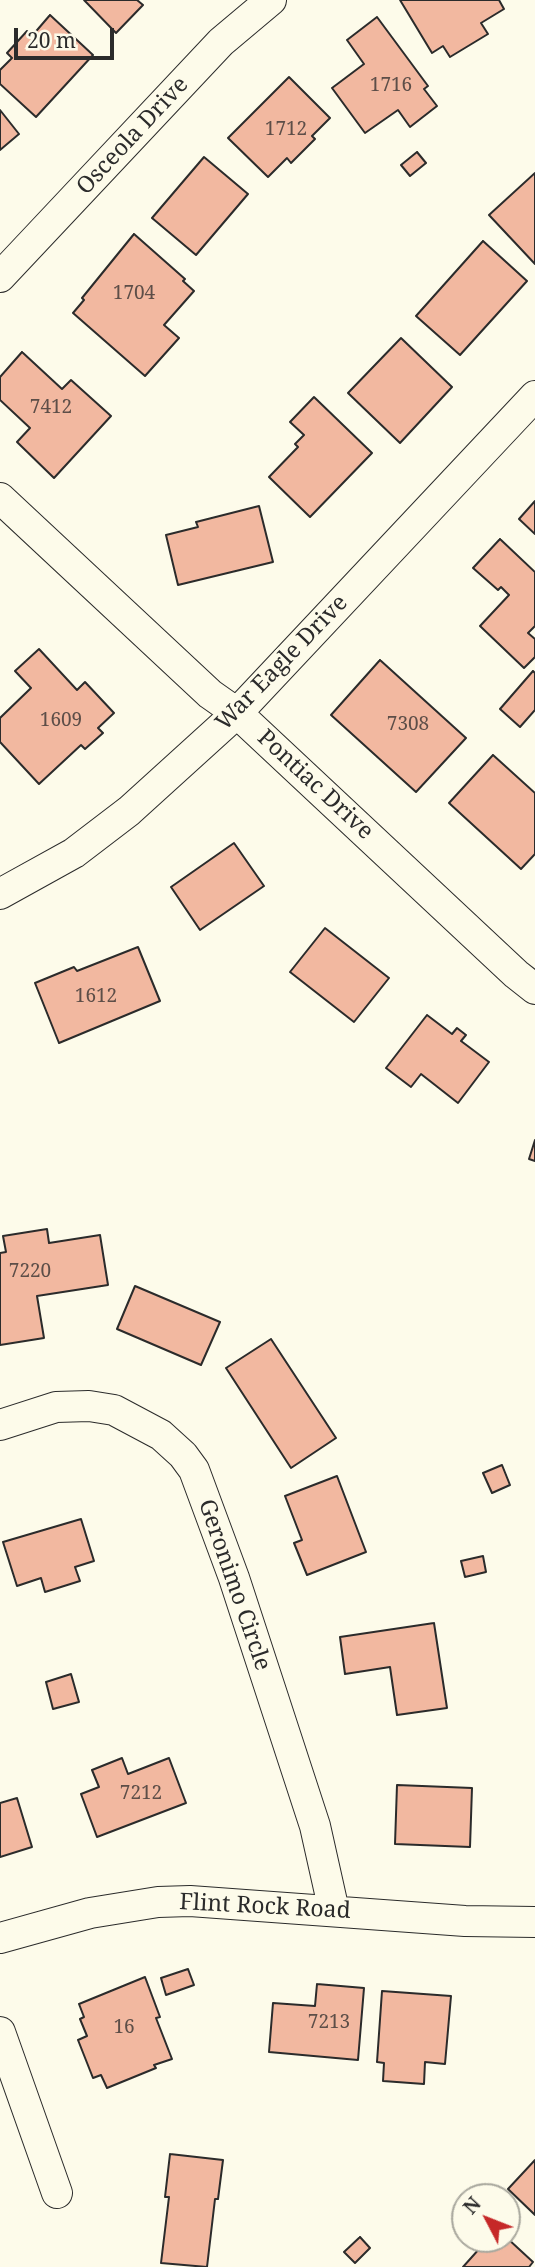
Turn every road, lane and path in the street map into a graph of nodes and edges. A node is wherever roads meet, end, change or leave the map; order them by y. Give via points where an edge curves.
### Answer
1 (271, 0) edge
2 (0, 277) edge
3 (535, 396) edge
4 (0, 498) edge
5 (237, 713) junction
6 (0, 894) edge
7 (535, 989) edge
8 (0, 1425) edge
9 (334, 1911) junction
10 (535, 1922) edge
11 (0, 1938) edge
12 (0, 2032) edge
13 (57, 2193) dead end

1 - 2 street, Osceola Drive via 221,43
3 - 5 street, War Eagle Drive
4 - 5 street, Pontiac Drive via 210,694
5 - 6 street, War Eagle Drive via 129,811 74,853
5 - 7 street, Pontiac Drive
8 - 9 street, Geronimo Circle via 56,1407 114,1410 160,1435 194,1470 315,1826
9 - 10 street, Flint Rock Road
9 - 11 street, Flint Rock Road via 190,1900 158,1902 90,1913
12 - 13 street

